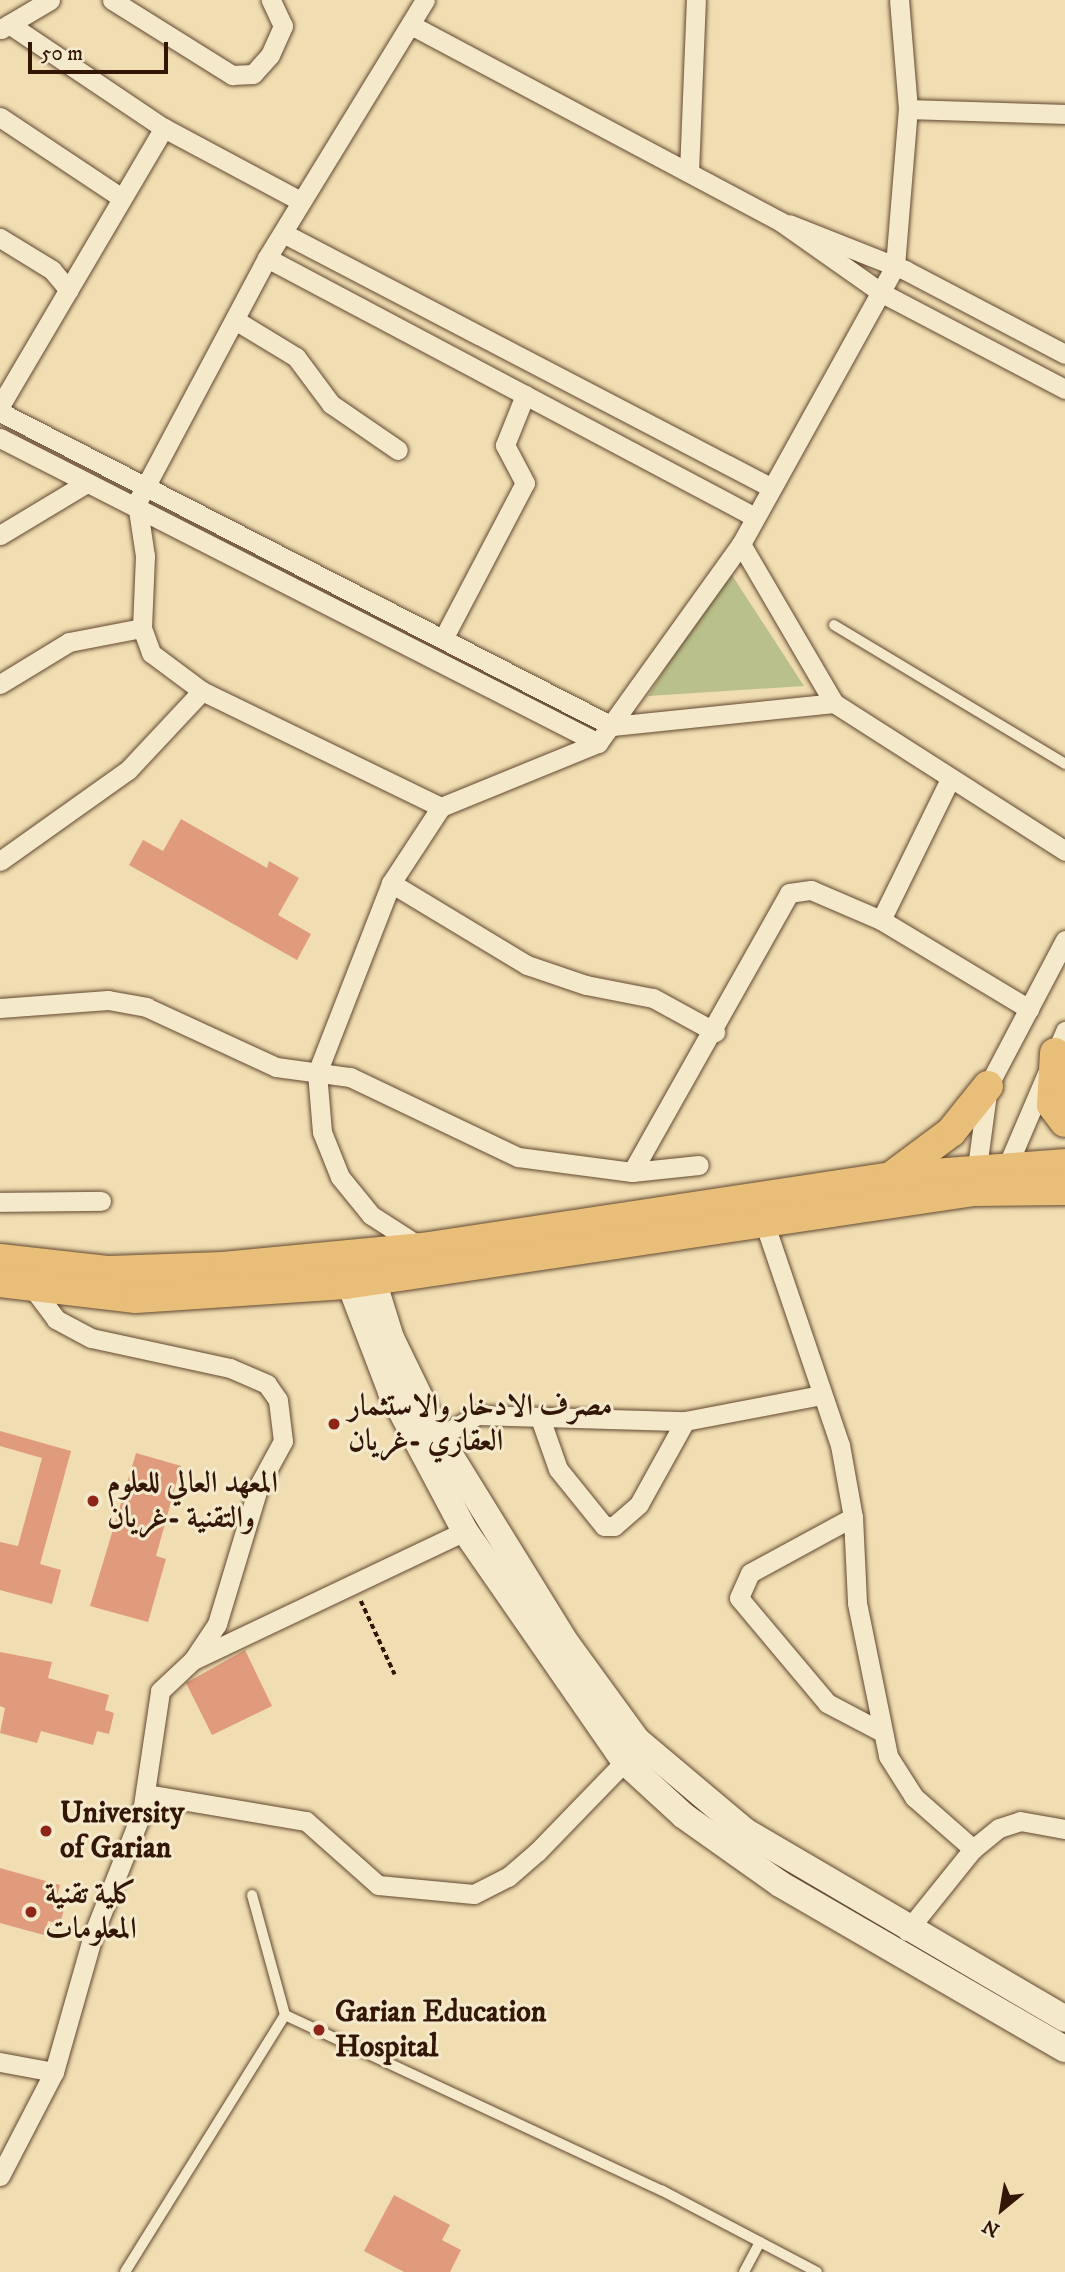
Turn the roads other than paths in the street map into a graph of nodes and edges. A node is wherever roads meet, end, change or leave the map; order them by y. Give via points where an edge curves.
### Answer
1 (50, 0) edge
2 (112, 0) edge
3 (271, 0) edge
4 (425, 0) edge
5 (696, 0) edge
6 (899, 0) edge
7 (413, 26) junction
8 (5, 27) edge
9 (908, 109) junction
10 (1065, 114) edge
11 (0, 117) edge
12 (164, 128) junction
13 (689, 172) junction
14 (122, 198) junction
15 (301, 201) junction
16 (781, 222) junction
17 (283, 233) junction
18 (0, 238) edge
19 (267, 258) junction
20 (895, 266) junction
21 (69, 289) junction
22 (882, 293) junction
23 (235, 320) junction
24 (1065, 354) edge
25 (1065, 389) edge
26 (525, 394) junction
27 (0, 406) edge
28 (0, 411) edge
29 (0, 439) edge
30 (398, 450) dead end
31 (85, 484) junction
32 (772, 488) junction
33 (142, 494) junction
34 (755, 517) junction
35 (0, 535) edge
36 (741, 544) junction
37 (834, 625) dead end
38 (142, 628) junction
39 (443, 639) junction
40 (0, 684) edge
41 (202, 691) junction
42 (834, 703) junction
43 (612, 726) junction
44 (598, 743) junction
45 (1065, 764) edge
46 (950, 779) junction
47 (441, 807) junction
48 (1065, 851) edge
49 (0, 861) edge
50 (390, 883) junction
51 (881, 920) junction
52 (1065, 940) edge
53 (0, 1008) edge
54 (1029, 1009) junction
55 (715, 1032) junction
56 (1060, 1042) edge
57 (317, 1073) junction
58 (988, 1086) junction
59 (1065, 1122) edge
60 (1065, 1164) edge
61 (699, 1165) dead end
62 (632, 1172) junction
63 (892, 1177) junction
64 (989, 1179) junction
65 (1065, 1190) edge
66 (101, 1201) dead end
67 (0, 1202) edge
68 (763, 1219) junction
69 (422, 1248) junction
70 (0, 1259) edge
71 (356, 1268) junction
72 (0, 1282) edge
73 (33, 1289) junction
74 (821, 1395) junction
75 (540, 1418) junction
76 (685, 1421) junction
77 (439, 1437) junction
78 (853, 1517) junction
79 (465, 1531) junction
80 (193, 1660) junction
81 (881, 1732) junction
82 (633, 1753) junction
83 (146, 1794) junction
84 (1065, 1829) edge
85 (972, 1849) junction
86 (252, 1895) dead end
87 (907, 1931) junction
88 (285, 2015) junction
89 (1060, 2031) edge
90 (0, 2062) edge
91 (54, 2072) junction
92 (0, 2176) edge
93 (760, 2242) junction
94 (125, 2272) edge
95 (744, 2272) edge
96 (817, 2272) edge

1 - 8 street
2 - 3 street via 232,75 253,74 270,55 283,26
4 - 7 street
5 - 13 street
6 - 9 street
7 - 13 street
7 - 15 street
8 - 12 street
9 - 10 street
9 - 20 street
11 - 14 street
12 - 14 street
12 - 15 street
13 - 16 street
14 - 21 street
15 - 17 street
16 - 20 street
16 - 22 street
17 - 19 street
17 - 32 street
18 - 21 street via 52,270
19 - 23 street
19 - 26 street
20 - 22 street
20 - 24 street
21 - 27 street
22 - 25 street
22 - 32 street
23 - 30 street via 296,357 331,404
23 - 33 street
26 - 34 street
26 - 39 street via 505,445 525,483
28 - 33 street
29 - 31 street
31 - 33 street
31 - 35 street
32 - 34 street
33 - 38 street
33 - 39 street
33 - 44 street
34 - 36 street
36 - 42 street
36 - 43 street
37 - 45 lane
38 - 40 street via 69,642
38 - 41 street via 151,653
39 - 43 street
41 - 47 street
41 - 49 street via 128,769
42 - 43 street
42 - 46 street
43 - 44 street
44 - 47 street
46 - 48 street
46 - 51 street
47 - 50 street
50 - 55 street via 527,965 586,985 653,998
50 - 57 street
51 - 54 street
51 - 55 street via 811,890 789,893
52 - 54 street
53 - 57 street via 68,1000 134,1005 276,1067
54 - 58 street
55 - 62 street
56 - 59 main road via 1052,1105
56 - 64 street
57 - 62 street via 360,1082 518,1157
57 - 69 street via 322,1132 340,1177 371,1215
58 - 63 main road via 951,1132
58 - 64 street
60 - 64 main road
61 - 62 street
63 - 64 main road
63 - 69 main road
64 - 65 main road
64 - 68 main road
66 - 67 street
68 - 71 main road
68 - 74 street
69 - 71 main road
70 - 71 main road via 166,1272
71 - 73 main road via 136,1298
71 - 77 main road
71 - 79 main road via 391,1392
72 - 73 main road
73 - 80 street via 56,1319 91,1338 241,1371 267,1384 278,1400 283,1441 259,1485 217,1624
74 - 76 street
74 - 78 street via 840,1446
75 - 76 street
75 - 76 street via 558,1469 604,1526 614,1526 639,1504
75 - 77 street via 477,1415
77 - 82 main road
78 - 81 street via 857,1603
78 - 81 street via 750,1573 739,1598 827,1703
79 - 80 street
79 - 82 main road
80 - 83 street via 160,1691
81 - 85 street via 896,1774
82 - 83 street via 537,1852 508,1877 474,1894 378,1885 306,1821
82 - 87 main road via 745,1831
82 - 89 main road via 684,1816 780,1884
83 - 91 street via 93,1935
84 - 85 street via 1020,1821
85 - 87 street
86 - 88 lane
87 - 89 main road
88 - 93 lane
88 - 94 lane
90 - 91 street
91 - 92 street
93 - 95 lane
93 - 96 lane

